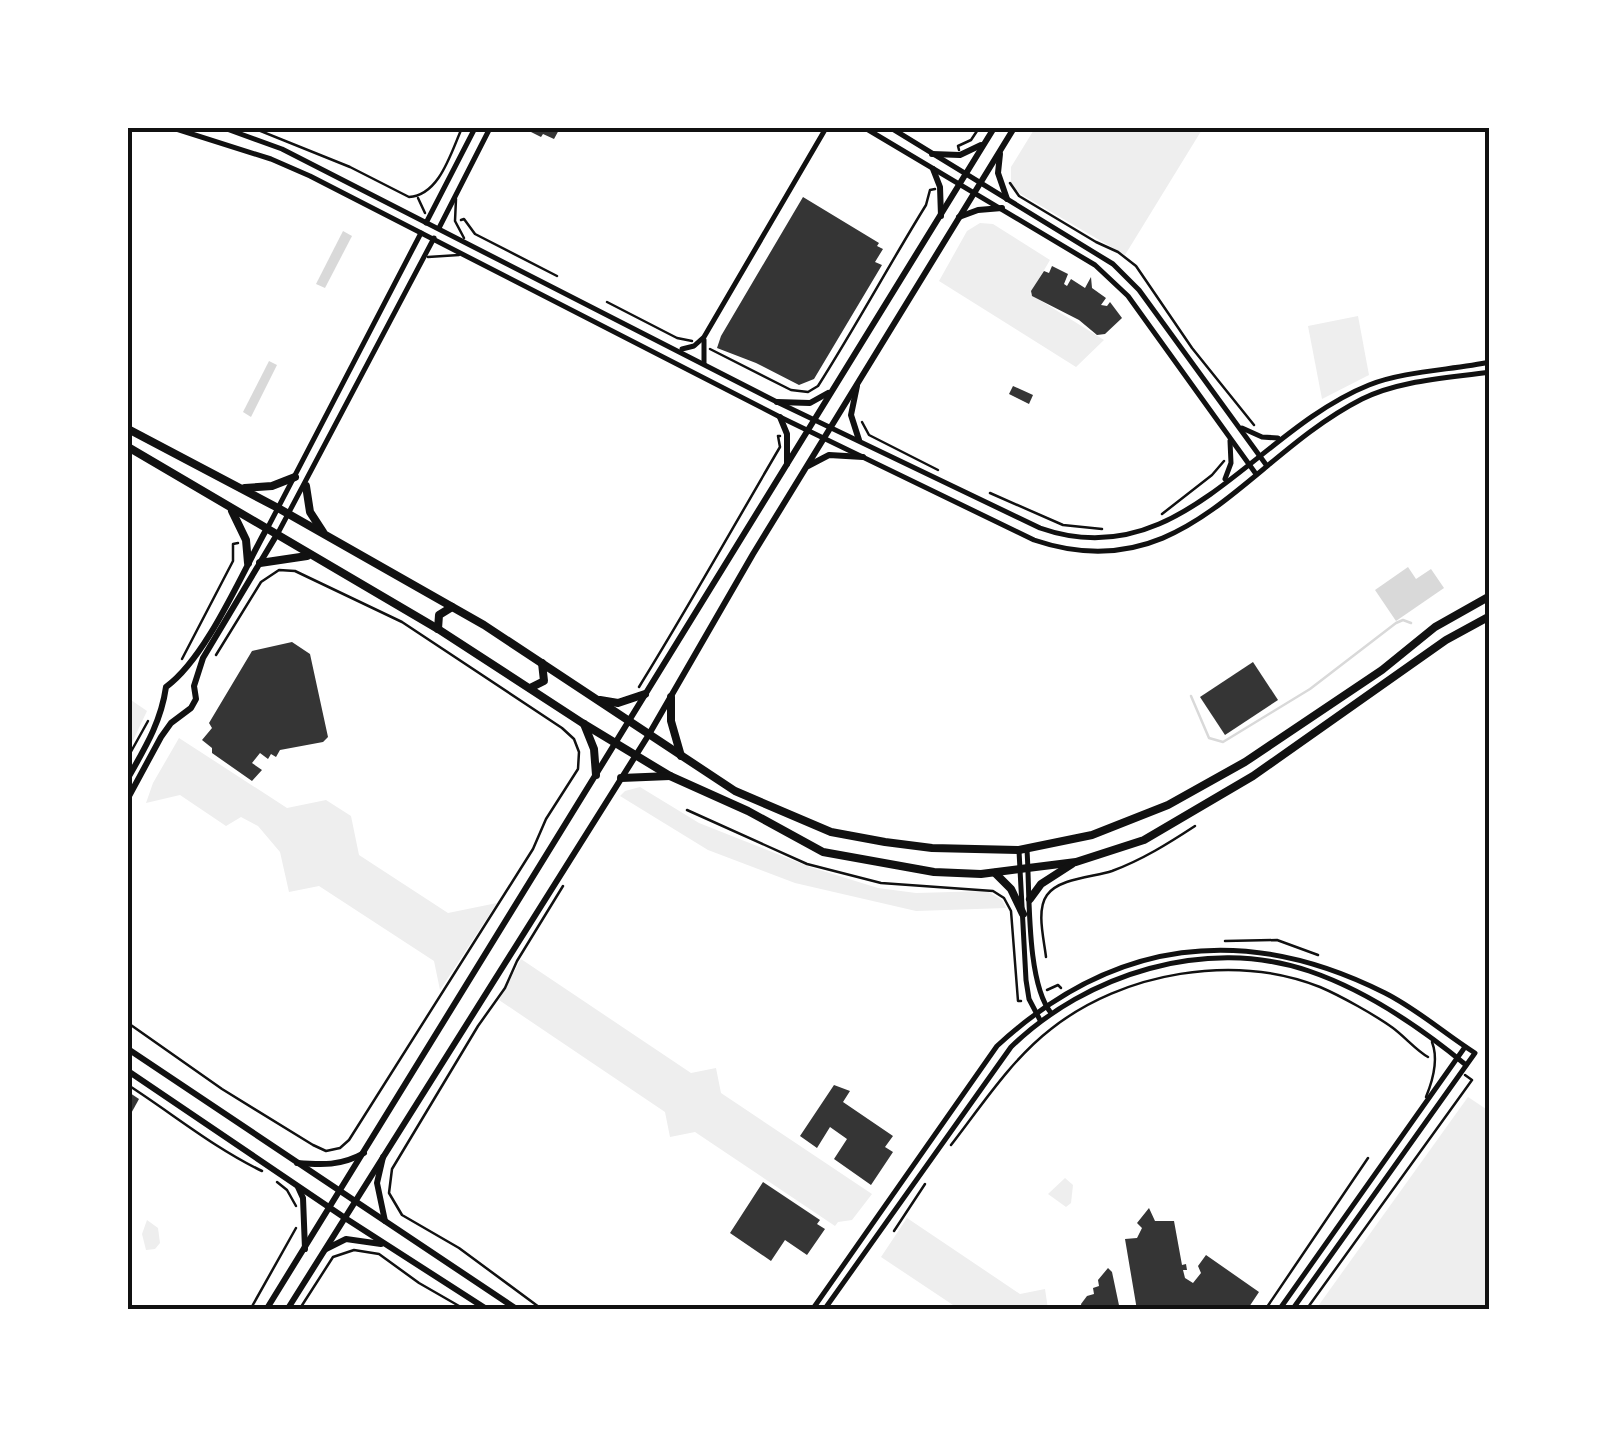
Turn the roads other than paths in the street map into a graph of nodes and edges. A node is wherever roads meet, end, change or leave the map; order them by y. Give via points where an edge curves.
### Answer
1 (173, 128) edge
2 (224, 128) edge
3 (475, 128) edge
4 (490, 128) edge
5 (826, 128) edge
6 (864, 128) edge
7 (891, 128) edge
8 (994, 128) edge
9 (1014, 128) edge
10 (208, 130) edge
11 (211, 138) junction
12 (986, 141) junction
13 (1002, 148) junction
14 (932, 154) junction
15 (933, 169) junction
16 (966, 174) junction
17 (980, 183) junction
18 (960, 184) junction
19 (457, 192) junction
20 (974, 192) junction
21 (1007, 199) junction
22 (1002, 208) junction
23 (941, 217) junction
24 (959, 217) junction
25 (426, 223) junction
26 (439, 228) junction
27 (422, 232) junction
28 (434, 238) junction
29 (466, 242) junction
30 (466, 256) junction
31 (423, 258) junction
32 (704, 337) junction
33 (679, 350) junction
34 (1490, 362) edge
35 (704, 363) junction
36 (1490, 372) edge
37 (858, 380) junction
38 (833, 390) junction
39 (777, 402) junction
40 (780, 417) junction
41 (1232, 419) junction
42 (815, 420) junction
43 (830, 427) junction
44 (128, 428) edge
45 (808, 431) junction
46 (1226, 434) junction
47 (824, 438) junction
48 (1282, 438) junction
49 (859, 440) junction
50 (128, 447) edge
51 (1259, 455) junction
52 (864, 457) junction
53 (1248, 464) junction
54 (787, 466) junction
55 (1267, 466) junction
56 (806, 468) junction
57 (1256, 474) junction
58 (295, 477) junction
59 (1223, 484) junction
60 (306, 486) junction
61 (240, 488) junction
62 (230, 508) junction
63 (278, 508) junction
64 (289, 515) junction
65 (266, 530) junction
66 (326, 535) junction
67 (276, 536) junction
68 (312, 556) junction
69 (248, 563) junction
70 (260, 563) junction
71 (1490, 596) edge
72 (452, 606) junction
73 (1490, 616) edge
74 (438, 629) junction
75 (542, 662) junction
76 (177, 679) junction
77 (194, 686) junction
78 (528, 688) junction
79 (641, 692) junction
80 (591, 697) junction
81 (671, 697) junction
82 (628, 722) junction
83 (584, 724) junction
84 (648, 736) junction
85 (616, 742) junction
86 (636, 754) junction
87 (682, 758) junction
88 (596, 774) junction
89 (670, 776) junction
90 (128, 778) edge
91 (621, 778) junction
92 (128, 798) edge
93 (1022, 850) junction
94 (1076, 862) junction
95 (1024, 870) junction
96 (994, 872) junction
97 (1030, 898) junction
98 (1022, 914) junction
99 (1045, 1005) junction
100 (1034, 1012) junction
101 (1051, 1013) junction
102 (1040, 1020) junction
103 (1431, 1039) junction
104 (1465, 1047) junction
105 (128, 1049) edge
106 (1456, 1056) junction
107 (1466, 1065) junction
108 (128, 1071) edge
109 (957, 1100) junction
110 (1424, 1103) junction
111 (966, 1106) junction
112 (364, 1154) junction
113 (383, 1156) junction
114 (295, 1163) junction
115 (296, 1183) junction
116 (340, 1193) junction
117 (355, 1203) junction
118 (330, 1208) junction
119 (346, 1218) junction
120 (386, 1222) junction
121 (387, 1245) junction
122 (326, 1248) junction
123 (305, 1249) junction
124 (266, 1310) edge
125 (287, 1310) edge
126 (488, 1310) edge
127 (518, 1310) edge
128 (812, 1310) edge
129 (824, 1310) edge
130 (1279, 1310) edge
131 (1292, 1310) edge

1 - 11 street
2 - 25 street via 282,149
3 - 25 street
4 - 19 street
5 - 32 street
6 - 15 street
7 - 14 street
8 - 12 street
9 - 13 street
10 - 11 street
11 - 27 street via 284,164
12 - 14 street via 968,153
12 - 16 street
13 - 17 street
13 - 21 street via 998,173
14 - 16 street
15 - 18 street
15 - 23 street
16 - 17 street
16 - 18 street
17 - 20 street
17 - 21 street
18 - 20 street
18 - 23 street
19 - 26 street
19 - 29 lane via 456,221
20 - 22 street
20 - 24 street
21 - 41 street via 1113,264
22 - 24 street
22 - 46 street via 1095,264 1128,296
23 - 38 street
24 - 37 street
25 - 26 street
25 - 27 street
26 - 28 street
26 - 29 street
27 - 28 street
27 - 58 street
28 - 30 street
28 - 31 street
29 - 33 street
30 - 31 lane
30 - 40 street
31 - 60 street
32 - 33 street
32 - 35 street
33 - 35 street
34 - 48 street via 1368,386
35 - 39 street
36 - 55 street via 1368,396
37 - 43 street
37 - 49 street via 851,414
38 - 39 street via 810,403
38 - 42 street
39 - 42 street
40 - 45 street
40 - 54 street via 788,434
41 - 48 street via 1254,435
41 - 51 street
42 - 43 street
42 - 45 street
43 - 47 street
43 - 49 street
44 - 61 main road
45 - 47 street
45 - 54 street
46 - 53 street
46 - 59 street via 1232,456
47 - 52 street
47 - 56 street
48 - 51 street
49 - 59 street via 1040,528 1072,537 1138,534
50 - 62 main road
51 - 53 street
51 - 55 street
52 - 56 street via 829,455
52 - 57 street via 1034,540 1094,552 1147,546 1194,525
53 - 57 street
53 - 59 street
54 - 79 street
55 - 57 street
56 - 81 street
58 - 61 main road
58 - 63 street
60 - 64 street
60 - 66 main road via 310,512
61 - 63 main road
62 - 65 main road
62 - 69 main road via 246,540
63 - 64 main road
63 - 65 street
64 - 66 main road
64 - 67 street
65 - 67 main road
65 - 69 street
66 - 72 main road
67 - 68 main road
67 - 70 street
68 - 70 main road
68 - 74 main road
69 - 76 street
70 - 77 street via 203,658
71 - 93 main road via 1435,627 1244,762 1168,805 1092,836
72 - 74 main road via 439,615
72 - 75 main road
73 - 94 main road via 1188,816 1144,840
74 - 78 main road
75 - 78 main road via 544,681
75 - 80 main road
76 - 77 street
76 - 90 street via 166,687 161,714
77 - 92 street via 196,700 160,737
78 - 83 main road
79 - 80 main road via 618,704
79 - 82 street
80 - 82 main road
81 - 84 street
81 - 87 main road
82 - 84 main road
82 - 85 street
83 - 85 main road
83 - 88 main road
84 - 86 street
84 - 87 main road
85 - 86 main road
85 - 88 street
86 - 89 main road
86 - 91 street
87 - 93 main road via 734,791 831,832 932,848
88 - 112 street
89 - 91 main road
89 - 96 main road via 822,852 915,870
91 - 113 street
93 - 95 street
94 - 95 main road
94 - 97 main road
95 - 96 main road
95 - 97 street
95 - 98 street
96 - 98 main road via 1011,888
97 - 99 street via 1035,973
98 - 100 street
99 - 100 street
99 - 101 street
99 - 104 street via 1156,957 1254,950 1308,961 1389,995
100 - 102 street
100 - 109 street via 997,1046
101 - 102 street
101 - 103 street via 1098,986 1158,966 1254,960 1346,986
102 - 111 street via 1010,1047
103 - 106 street
103 - 110 lane via 1435,1068
104 - 106 street
104 - 107 street via 1474,1054
105 - 114 street
106 - 107 street
106 - 110 street
107 - 131 street
108 - 115 street
109 - 111 street
109 - 128 street
110 - 130 street
111 - 129 street
112 - 114 street via 335,1164
112 - 116 street
113 - 117 street
113 - 120 street via 377,1183
114 - 116 street
115 - 118 street
115 - 123 street via 304,1198
116 - 117 street
116 - 118 street
117 - 119 street
117 - 120 street
118 - 119 street
118 - 123 street
119 - 121 street
119 - 122 street
120 - 127 street
121 - 122 street via 346,1239
121 - 126 street
122 - 125 street
123 - 124 street

